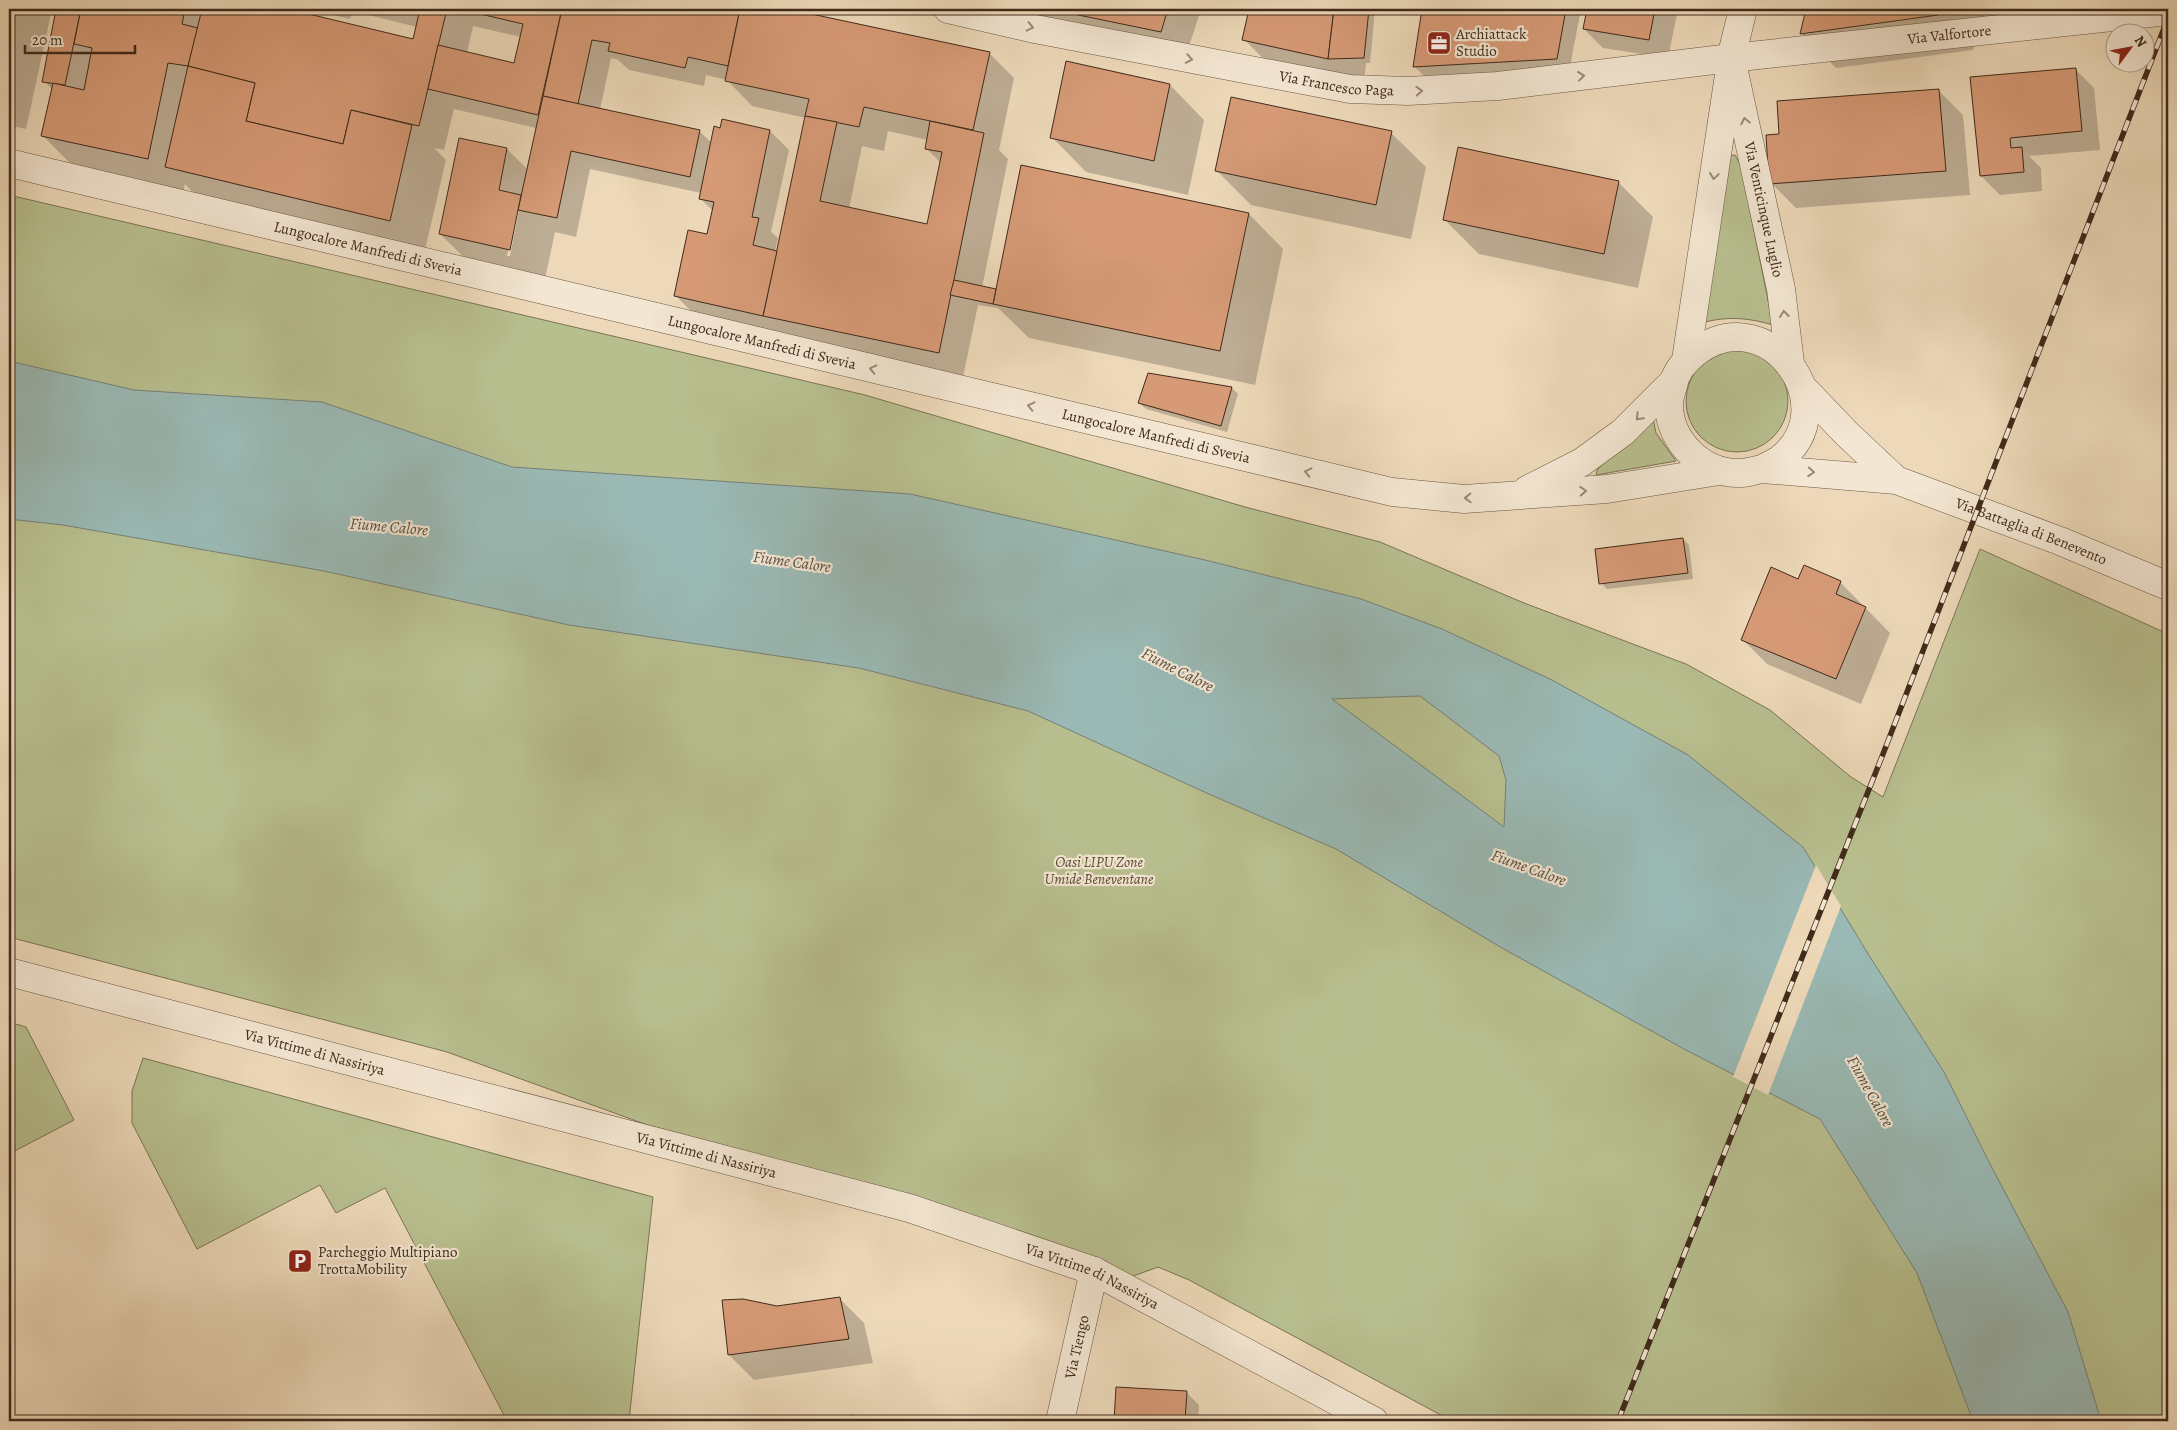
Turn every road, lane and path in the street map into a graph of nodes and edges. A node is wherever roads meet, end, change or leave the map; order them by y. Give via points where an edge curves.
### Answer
1 (948, 9) edge
2 (1743, 9) edge
3 (2168, 11) edge
4 (1731, 58) junction
5 (9, 163) edge
6 (1790, 363) junction
7 (1680, 371) junction
8 (1803, 388) junction
9 (1762, 469) junction
10 (1719, 471) junction
11 (1896, 480) junction
12 (1517, 495) junction
13 (2168, 586) edge
14 (9, 972) edge
15 (1094, 1271) junction
16 (1060, 1421) edge
17 (1374, 1421) edge

1 -> 4 street, Via Francesco Paga via 1350,89 1408,91 1498,86
2 - 4 street, Via Venticinque Luglio
3 - 4 street, Via Valfortore
6 -> 4 street, Via Venticinque Luglio via 1782,289
4 -> 7 street, Via Venticinque Luglio
12 -> 5 street, Lungocalore Manfredi di Svevia via 1464,499 1392,492
6 - 7 street via 1773,347 1751,339 1727,338 1705,346
6 - 8 street
7 - 10 street via 1669,404 1673,427 1683,446 1699,462
7 -> 12 street, Lungocalore Manfredi di Svevia via 1623,432 1582,462
8 - 9 street via 1805,407 1802,427 1796,439 1779,459
8 - 11 street, Via Battaglia di Benevento
9 - 10 street via 1741,474
9 -> 11 street, Via Battaglia di Benevento
12 -> 10 street, Lungocalore Manfredi di Svevia via 1607,489
11 - 13 street, Via Battaglia di Benevento via 2060,541
14 - 15 street, Via Vittime di Nassiriya via 909,1208
15 - 16 street, Via Tiengo
15 - 17 street, Via Vittime di Nassiriya

